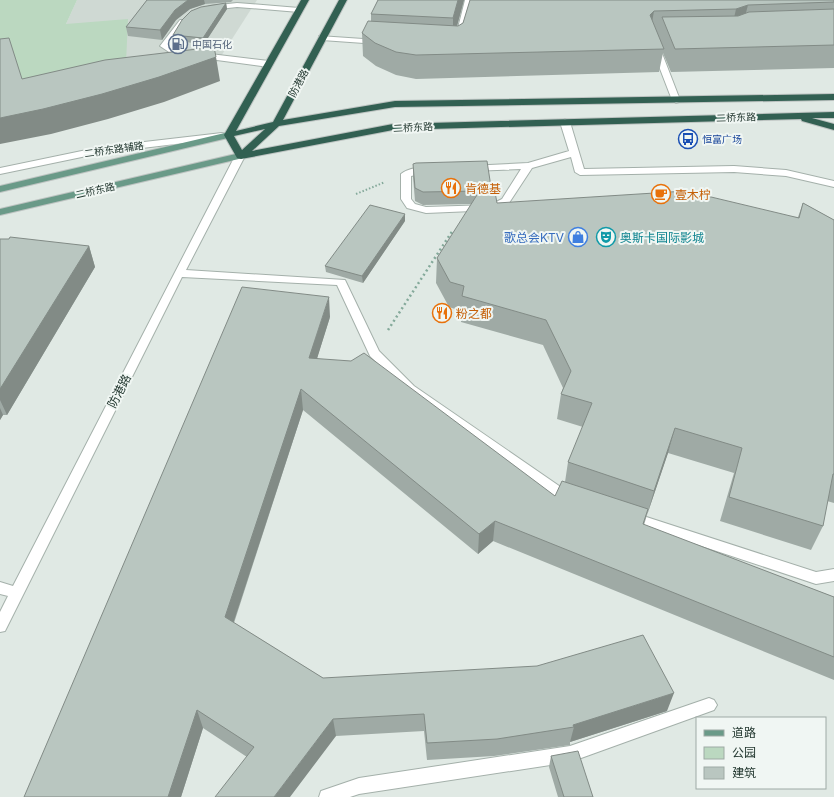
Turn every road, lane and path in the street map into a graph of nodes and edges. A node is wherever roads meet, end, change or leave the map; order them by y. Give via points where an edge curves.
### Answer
1 (305, 0) edge
2 (343, 0) edge
3 (469, 0) edge
4 (204, 8) edge
5 (299, 10) junction
6 (188, 15) edge
7 (651, 37) edge
8 (322, 38) junction
9 (386, 42) edge
10 (449, 46) edge
11 (269, 64) junction
12 (834, 97) edge
13 (676, 100) junction
14 (834, 115) edge
15 (792, 116) junction
16 (565, 122) junction
17 (276, 124) junction
18 (834, 128) edge
19 (229, 135) junction
20 (574, 153) junction
21 (240, 156) junction
22 (528, 166) junction
23 (460, 169) edge
24 (438, 170) edge
25 (0, 171) edge
26 (406, 174) junction
27 (834, 184) edge
28 (0, 189) edge
29 (356, 194) dead end
30 (492, 208) junction
31 (0, 212) edge
32 (179, 274) junction
33 (374, 353) junction
34 (582, 501) edge
35 (620, 514) edge
36 (834, 575) edge
37 (0, 588) edge
38 (17, 592) junction
39 (0, 626) edge
40 (709, 705) dead end
41 (327, 797) edge

1 - 5 highway
2 - 8 highway, 防港路
3 - 10 street via 469,14 457,46
4 - 5 street via 236,5
5 - 11 highway
6 - 11 street via 164,46 175,52
7 - 13 street
8 - 9 street
8 - 17 highway, 防港路
11 - 19 highway
12 - 13 highway, 二桥东路
13 - 17 highway, 二桥东路 via 395,104
14 - 15 highway, 二桥东路
15 - 16 highway, 二桥东路
15 - 18 highway
16 - 20 street
16 - 21 highway, 二桥东路 via 394,127
17 - 19 highway, 二桥东路
17 - 21 highway, 防港路
19 - 21 highway
19 - 25 street, 二桥东路辅路 via 101,150
19 - 28 main road, 二桥东路
20 - 22 street
20 - 27 street via 580,172 734,169 786,173
21 - 31 main road, 二桥东路
21 - 32 street, 防港路
22 - 23 street
22 - 30 street via 506,201
24 - 26 street
26 - 29 path
26 - 30 street via 406,199 411,206 426,210
30 - 33 path via 452,231
32 - 33 street via 341,282
32 - 38 street, 防港路
33 - 34 street via 410,389 560,494
35 - 36 street via 816,578
37 - 38 street
38 - 39 street, 防港路
40 - 41 street via 570,754 359,786

